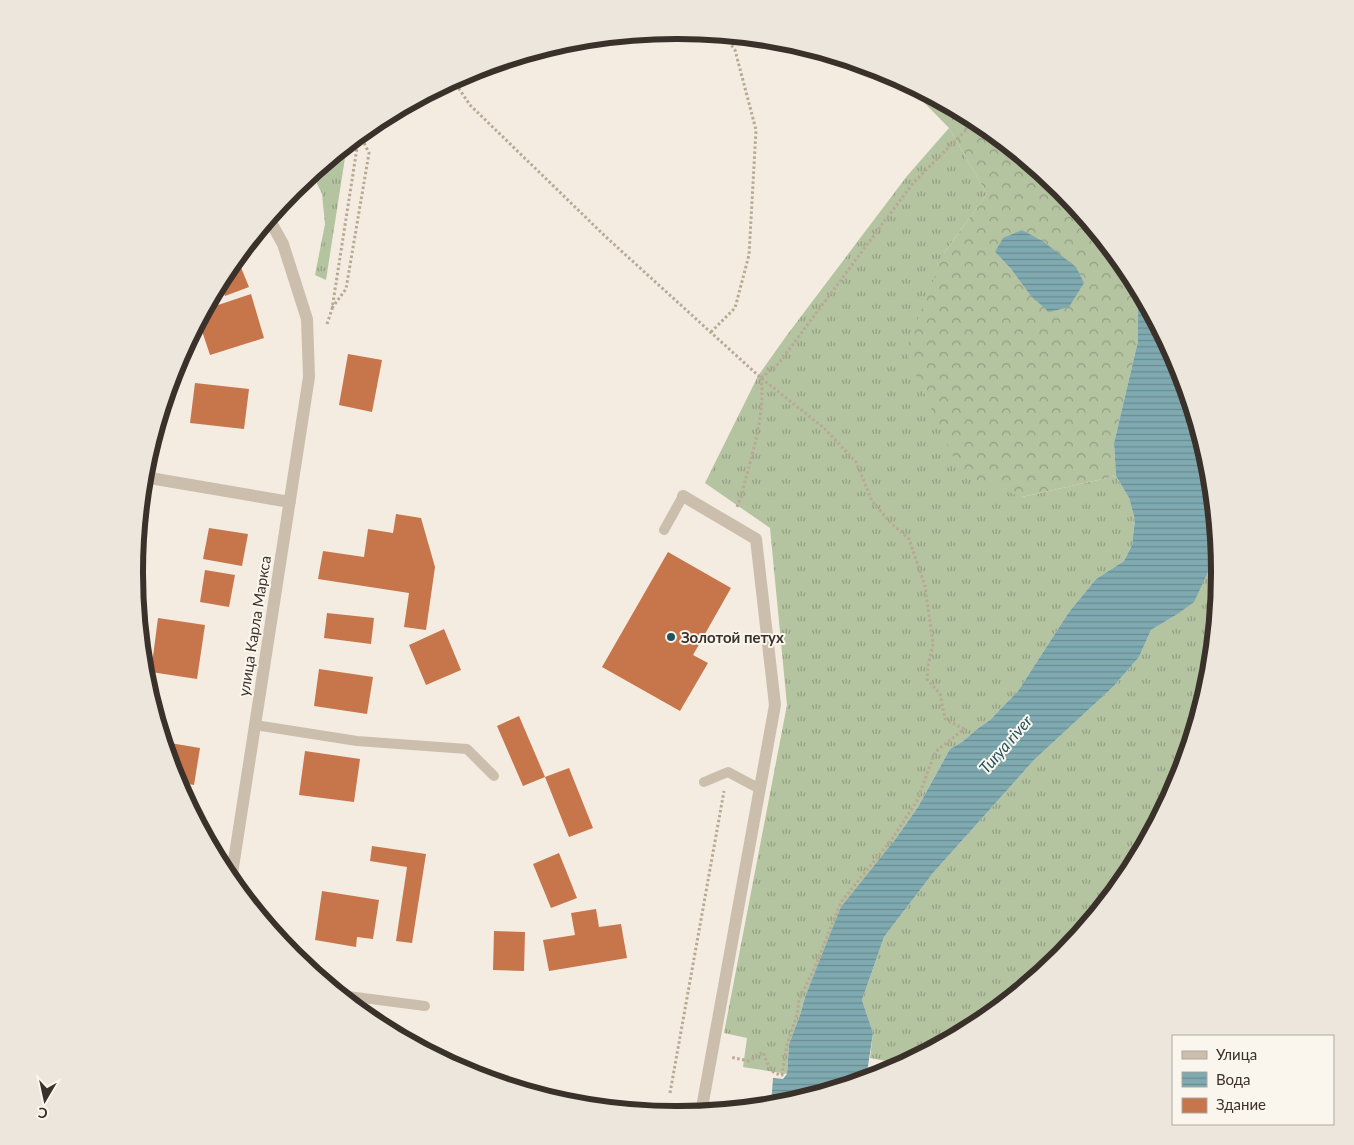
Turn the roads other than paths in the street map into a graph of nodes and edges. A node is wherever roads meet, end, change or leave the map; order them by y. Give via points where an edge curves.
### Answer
1 (273, 225) edge
2 (152, 478) edge
3 (683, 496) joint
4 (290, 502) junction
5 (664, 530) dead end
6 (255, 725) junction
7 (494, 776) dead end
8 (704, 782) dead end
9 (760, 789) junction
10 (233, 869) edge
11 (352, 996) edge
12 (425, 1006) dead end
13 (702, 1105) edge

1 - 4 street, улица Карла Маркса via 283,244 307,319 309,376
2 - 4 street
3 - 5 lane
3 - 9 street via 756,539 774,695
4 - 6 street, улица Карла Маркса
6 - 7 lane via 357,740 467,749
6 - 10 street, улица Карла Маркса
8 - 9 lane via 728,772
9 - 13 street
11 - 12 lane

